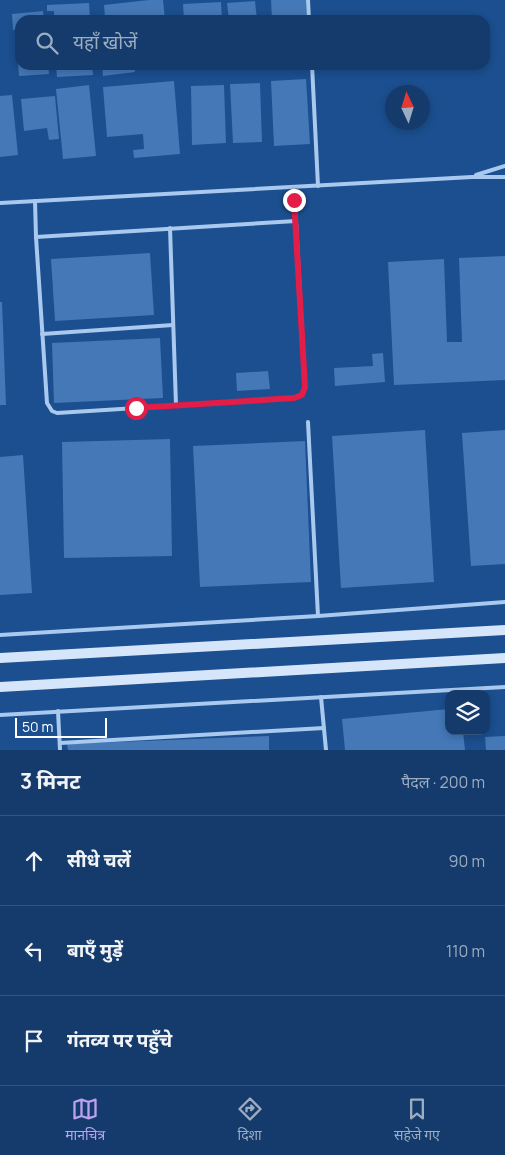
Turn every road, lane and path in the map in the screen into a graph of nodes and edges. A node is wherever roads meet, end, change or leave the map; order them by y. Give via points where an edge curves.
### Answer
1 (308, 0) edge
2 (309, 15) edge
3 (312, 70) edge
4 (505, 166) edge
5 (472, 177) junction
6 (505, 178) edge
7 (318, 186) junction
8 (294, 187) junction
9 (35, 201) junction
10 (0, 203) edge
11 (296, 221) junction
12 (170, 228) junction
13 (36, 237) junction
14 (173, 325) junction
15 (42, 334) junction
16 (176, 405) junction
17 (308, 422) dead end
18 (505, 602) edge
19 (318, 616) junction
20 (505, 630) edge
21 (0, 635) edge
22 (0, 658) edge
23 (505, 658) edge
24 (0, 686) edge
25 (505, 687) edge
26 (321, 697) junction
27 (58, 712) junction
28 (0, 715) edge
29 (324, 728) junction
30 (60, 743) junction
31 (60, 750) edge
32 (326, 750) edge

1 - 2 lane
3 - 7 lane
4 - 5 lane
5 - 6 lane
5 - 7 lane
7 - 8 lane
8 - 9 lane
8 - 11 lane
9 - 10 lane
9 - 13 lane
11 - 12 lane
11 - 16 lane via 305,387 302,395
12 - 13 lane
12 - 14 lane
13 - 15 lane
14 - 15 lane
14 - 16 lane
15 - 16 lane via 47,403 52,411
17 - 19 lane
18 - 19 lane
19 - 21 lane
20 - 22 street
23 - 24 street
25 - 26 lane
26 - 27 lane
26 - 29 lane
27 - 28 lane
27 - 30 lane
29 - 30 lane
29 - 32 lane
30 - 31 lane

